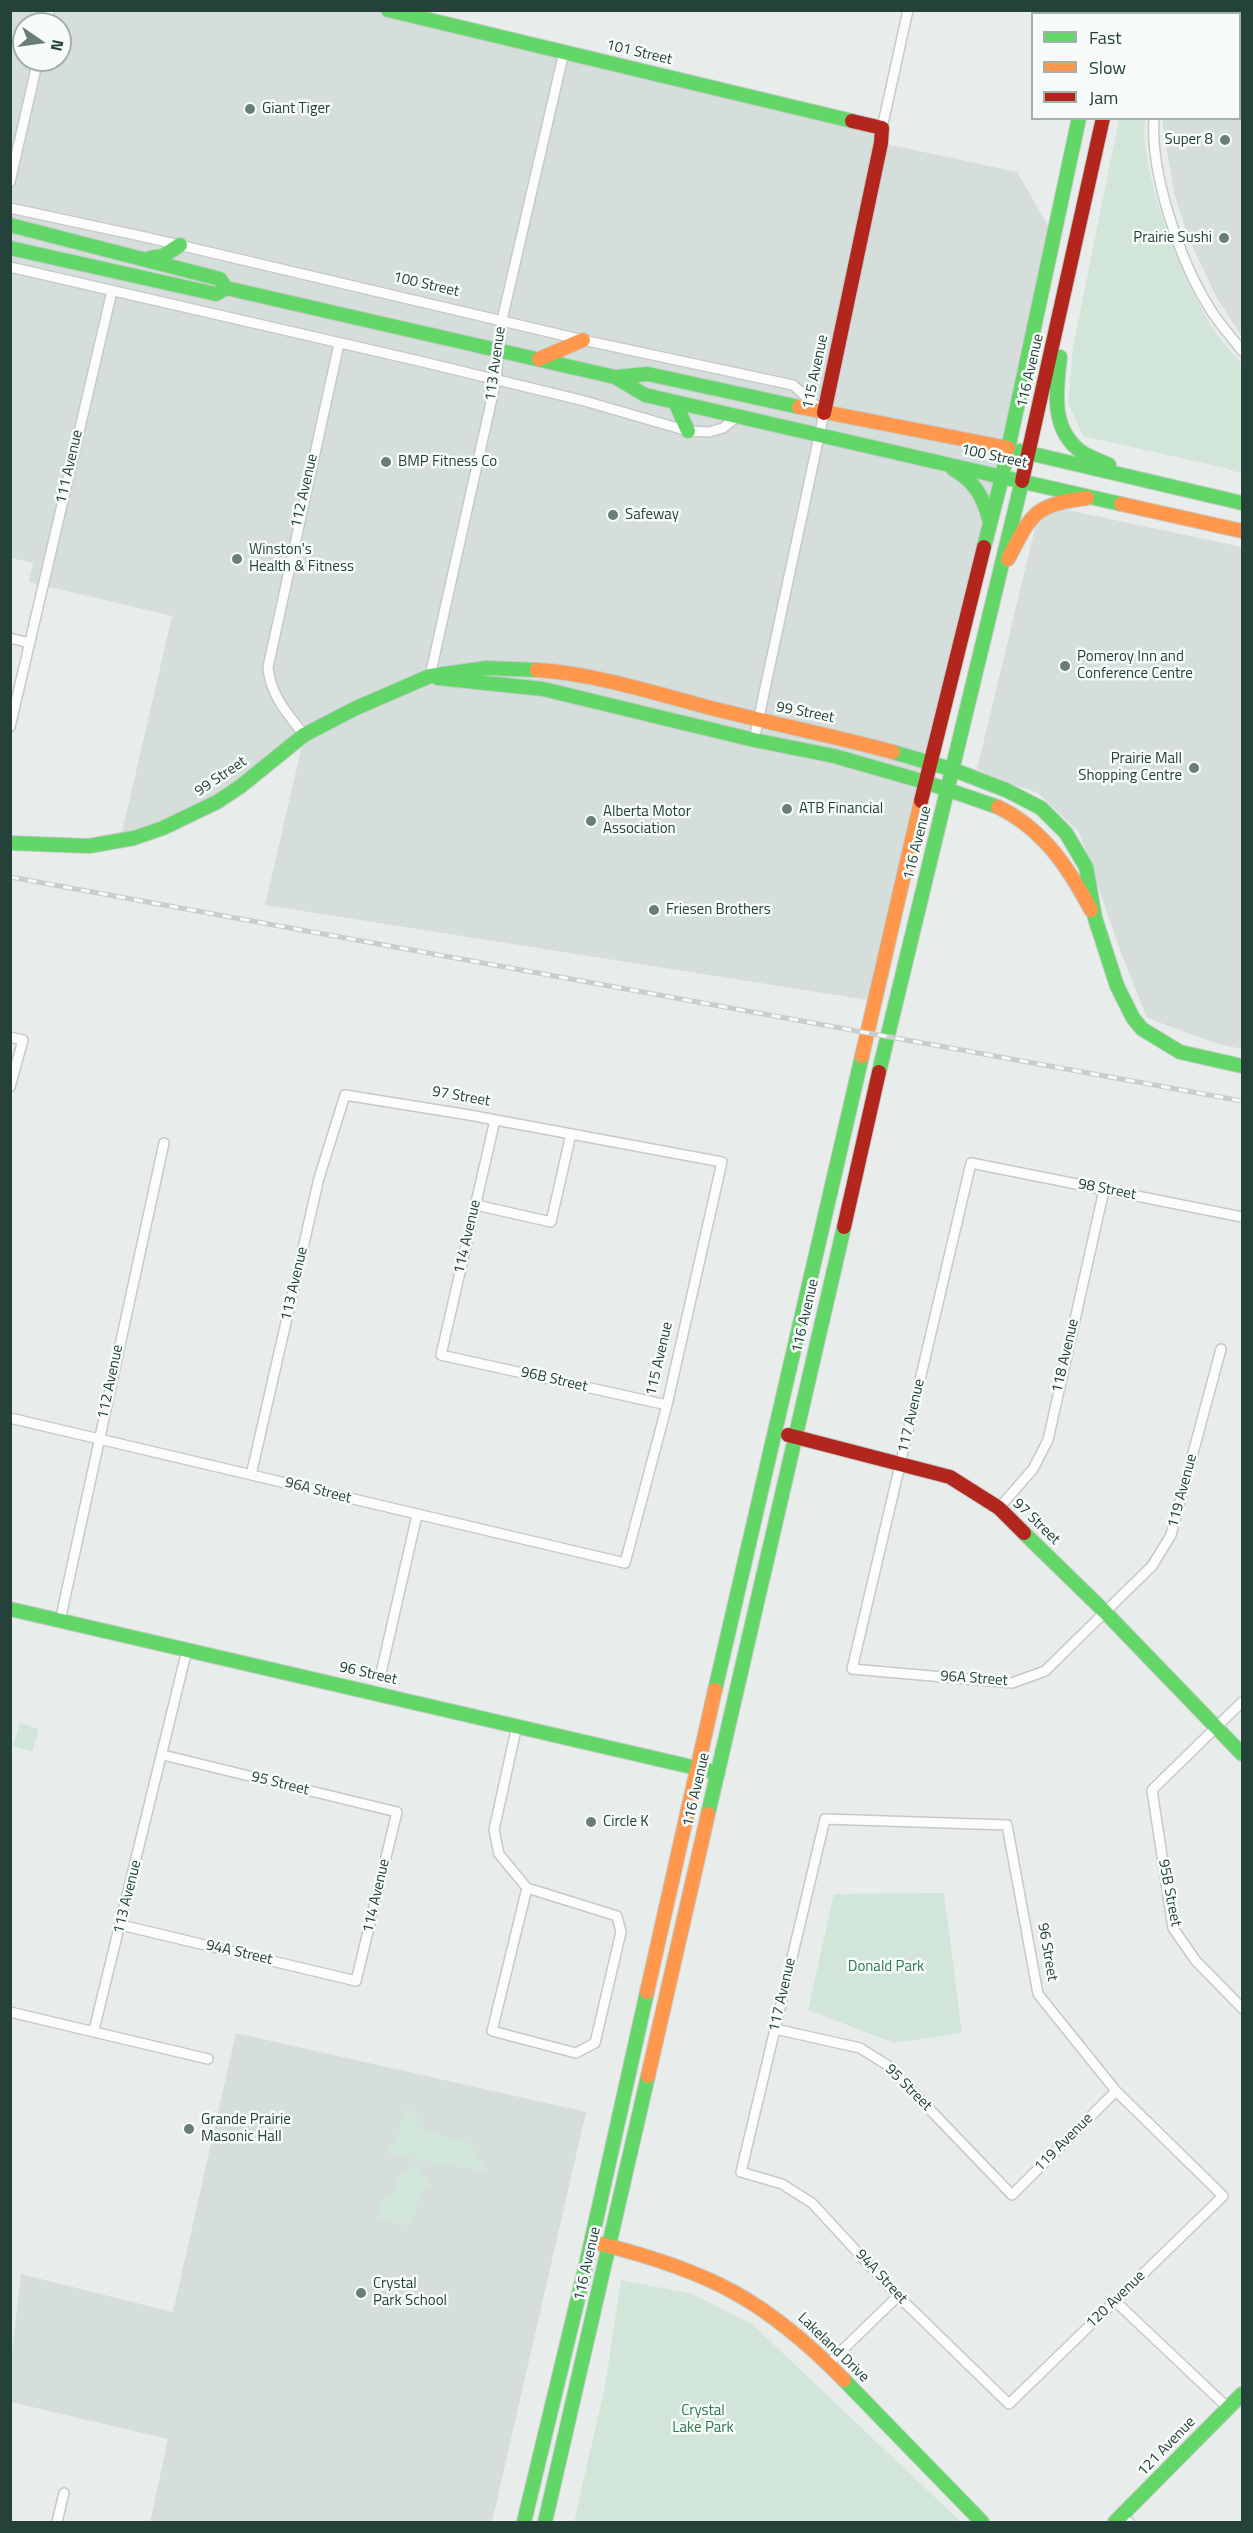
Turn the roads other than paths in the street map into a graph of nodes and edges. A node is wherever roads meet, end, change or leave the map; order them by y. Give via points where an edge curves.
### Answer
1 (388, 10) edge
2 (908, 10) edge
3 (564, 52) junction
4 (35, 72) edge
5 (1079, 120) edge
6 (1103, 120) edge
7 (1154, 120) edge
8 (882, 128) junction
9 (10, 182) edge
10 (10, 208) edge
11 (10, 225) edge
12 (180, 245) junction
13 (10, 248) edge
14 (148, 259) junction
15 (10, 267) edge
16 (226, 288) junction
17 (112, 291) junction
18 (1061, 314) junction
19 (502, 320) junction
20 (583, 340) junction
21 (339, 344) junction
22 (499, 350) junction
23 (1242, 351) edge
24 (539, 359) junction
25 (615, 376) junction
26 (496, 380) junction
27 (675, 402) junction
28 (824, 412) junction
29 (738, 416) junction
30 (688, 431) junction
31 (820, 437) junction
32 (1008, 448) junction
33 (1029, 453) junction
34 (941, 463) junction
35 (1002, 477) junction
36 (1136, 479) junction
37 (1022, 481) junction
38 (1094, 498) junction
39 (1242, 503) edge
40 (990, 523) junction
41 (1242, 531) edge
42 (998, 577) junction
43 (10, 638) edge
44 (29, 643) junction
45 (430, 676) junction
46 (758, 720) junction
47 (10, 727) edge
48 (304, 735) junction
49 (754, 740) junction
50 (930, 762) junction
51 (954, 770) junction
52 (925, 782) junction
53 (949, 790) junction
54 (10, 843) edge
55 (1095, 918) junction
56 (874, 1001) junction
57 (895, 1005) junction
58 (10, 1037) edge
59 (1242, 1066) edge
60 (10, 1087) edge
61 (345, 1095) joint
62 (495, 1120) junction
63 (571, 1134) junction
64 (164, 1143) dead end
65 (722, 1162) joint
66 (971, 1163) joint
67 (1104, 1190) junction
68 (476, 1205) junction
69 (1242, 1217) edge
70 (1221, 1349) dead end
71 (441, 1354) joint
72 (667, 1406) junction
73 (10, 1418) edge
74 (776, 1432) junction
75 (795, 1437) junction
76 (98, 1440) junction
77 (902, 1463) junction
78 (251, 1475) junction
79 (999, 1508) junction
80 (417, 1515) junction
81 (625, 1563) joint
82 (10, 1609) edge
83 (1104, 1611) junction
84 (60, 1621) junction
85 (188, 1650) junction
86 (852, 1670) joint
87 (381, 1673) dead end
88 (1242, 1702) edge
89 (517, 1725) junction
90 (1217, 1728) junction
91 (1242, 1754) edge
92 (162, 1755) junction
93 (697, 1768) junction
94 (718, 1773) junction
95 (397, 1812) joint
96 (825, 1819) joint
97 (527, 1888) junction
98 (121, 1925) junction
99 (356, 1981) joint
100 (1242, 2008) edge
101 (10, 2012) edge
102 (775, 2029) junction
103 (94, 2030) junction
104 (208, 2059) dead end
105 (1116, 2091) junction
106 (741, 2172) joint
107 (1012, 2195) joint
108 (1223, 2196) joint
109 (591, 2241) junction
110 (609, 2246) junction
111 (898, 2296) junction
112 (1115, 2301) junction
113 (828, 2364) junction
114 (1242, 2394) edge
115 (1009, 2404) joint
116 (1228, 2408) junction
117 (64, 2493) dead end
118 (1122, 2521) edge
119 (57, 2523) edge
120 (524, 2523) edge
121 (545, 2523) edge
122 (982, 2523) edge

1 - 3 main road, 101 Street
2 - 8 street, 115 Avenue
3 - 8 main road, 101 Street
3 - 19 street, 113 Avenue
4 - 9 street
5 - 32 main road, 116 Avenue
6 - 18 main road, 116 Avenue
7 - 23 street via 1155,155 1180,248 1209,308
8 - 28 main road, 115 Avenue
10 - 12 street, 100 Street
11 - 14 main road, 100 Street
12 - 14 main road via 163,256
12 - 19 street, 100 Street
13 - 16 main road, 100 Street via 216,294
14 - 16 main road, 100 Street via 220,279
15 - 17 street
16 - 22 main road, 100 Street
17 - 21 street
17 - 44 street, 111 Avenue
18 - 33 main road, 116 Avenue
18 - 36 main road via 1055,407 1062,430 1083,453
19 - 20 street, 100 Street
19 - 22 street, 113 Avenue
20 - 24 main road
20 - 28 street, 100 Street via 794,385
21 - 26 street
21 - 48 street, 112 Avenue via 268,667 278,700
22 - 24 main road, 100 Street
22 - 26 street, 113 Avenue
24 - 25 main road, 100 Street
25 - 27 main road, 100 Street via 645,395
25 - 28 main road, 100 Street via 648,374
26 - 30 street
26 - 45 street, 113 Avenue
27 - 29 main road, 100 Street
27 - 30 main road
28 - 31 street, 115 Avenue
28 - 32 main road, 100 Street
29 - 30 street via 710,432
29 - 31 main road, 100 Street
31 - 34 main road, 100 Street
31 - 46 street, 115 Avenue
32 - 33 main road, 100 Street
32 - 35 main road, 116 Avenue
33 - 36 main road, 100 Street
33 - 37 main road, 116 Avenue
34 - 35 main road, 100 Street
34 - 40 main road via 972,481 986,504
35 - 37 main road, 100 Street
35 - 40 main road, 116 Avenue
36 - 39 main road, 100 Street
37 - 38 main road, 100 Street
37 - 42 main road, 116 Avenue
38 - 41 main road, 100 Street
38 - 42 main road via 1055,502 1037,509
40 - 50 main road, 116 Avenue
42 - 51 main road, 116 Avenue
43 - 44 street
44 - 47 street, 111 Avenue
45 - 46 main road, 99 Street via 486,668 550,671
45 - 48 main road, 99 Street
45 - 49 main road, 99 Street via 473,685 543,689
46 - 49 street, 115 Avenue
46 - 50 main road, 99 Street
48 - 54 main road, 99 Street via 217,802 163,828 89,846
49 - 52 main road, 99 Street via 834,756
50 - 51 main road, 99 Street
50 - 52 main road, 116 Avenue
51 - 53 main road, 116 Avenue
51 - 55 main road, 99 Street via 1026,799 1055,820 1086,867
52 - 53 main road, 99 Street
52 - 56 main road, 116 Avenue
53 - 55 main road, 99 Street via 999,808 1034,829 1072,875
53 - 57 main road, 116 Avenue
55 - 59 main road, 99 Street via 1117,986 1142,1029 1180,1052
56 - 57 main road
56 - 74 main road, 116 Avenue
57 - 75 main road, 116 Avenue
58 - 60 street via 23,1040
61 - 62 street, 97 Street
61 - 78 street, 113 Avenue via 319,1178
62 - 63 street, 97 Street
62 - 68 street, 114 Avenue
63 - 65 street, 97 Street
63 - 68 street via 551,1222
64 - 76 street, 112 Avenue
65 - 72 street, 115 Avenue
66 - 67 street, 98 Street
66 - 77 street, 117 Avenue
67 - 69 street, 98 Street
67 - 79 street, 118 Avenue via 1048,1440 1034,1469
68 - 71 street, 114 Avenue
70 - 83 street, 119 Avenue via 1172,1535 1152,1566
71 - 72 street, 96B Street
72 - 81 street, 115 Avenue
73 - 76 street, 96A Street
74 - 75 main road, 97 Street
74 - 93 main road, 116 Avenue
75 - 77 main road, 97 Street
75 - 94 main road, 116 Avenue
76 - 78 street, 96A Street
76 - 84 street, 112 Avenue
77 - 79 main road, 97 Street via 950,1477
77 - 86 street, 117 Avenue
78 - 80 street, 96A Street
79 - 83 main road, 97 Street
80 - 81 street, 96A Street
80 - 87 street
82 - 84 main road, 96 Street
83 - 86 street, 96A Street via 1045,1671 1012,1683
83 - 90 main road, 97 Street
84 - 85 main road, 96 Street
85 - 89 main road, 96 Street
85 - 92 street, 113 Avenue
88 - 90 street
89 - 93 main road, 96 Street
89 - 97 street via 494,1830 499,1854
90 - 91 main road, 97 Street
90 - 100 street, 95B Street via 1152,1790 1173,1928 1196,1961
92 - 95 street, 95 Street
92 - 98 street, 113 Avenue
93 - 94 main road, 96 Street
93 - 109 main road, 116 Avenue
94 - 110 main road, 116 Avenue
95 - 99 street, 114 Avenue
96 - 102 street, 117 Avenue
96 - 105 street, 96 Street via 1007,1824 1038,1994
97 - 97 street via 492,2031 576,2053 595,2043 621,1932 617,1916
98 - 99 street, 94A Street
98 - 103 street, 113 Avenue
101 - 103 street
102 - 106 street, 117 Avenue
102 - 107 street, 95 Street via 860,2048 887,2065
103 - 104 street
105 - 107 street, 119 Avenue
105 - 108 street, 96 Street
106 - 111 street, 94A Street via 782,2184 812,2204
108 - 112 street, 120 Avenue
109 - 110 main road, Lakeland Drive
109 - 120 main road, 116 Avenue
110 - 113 main road, Lakeland Drive via 675,2265 739,2294 781,2322
110 - 121 main road, 116 Avenue
111 - 113 street
111 - 115 street, 94A Street
112 - 115 street, 120 Avenue
112 - 116 street
113 - 122 main road, Lakeland Drive
114 - 116 main road, 121 Avenue
116 - 118 main road, 121 Avenue
117 - 119 street

